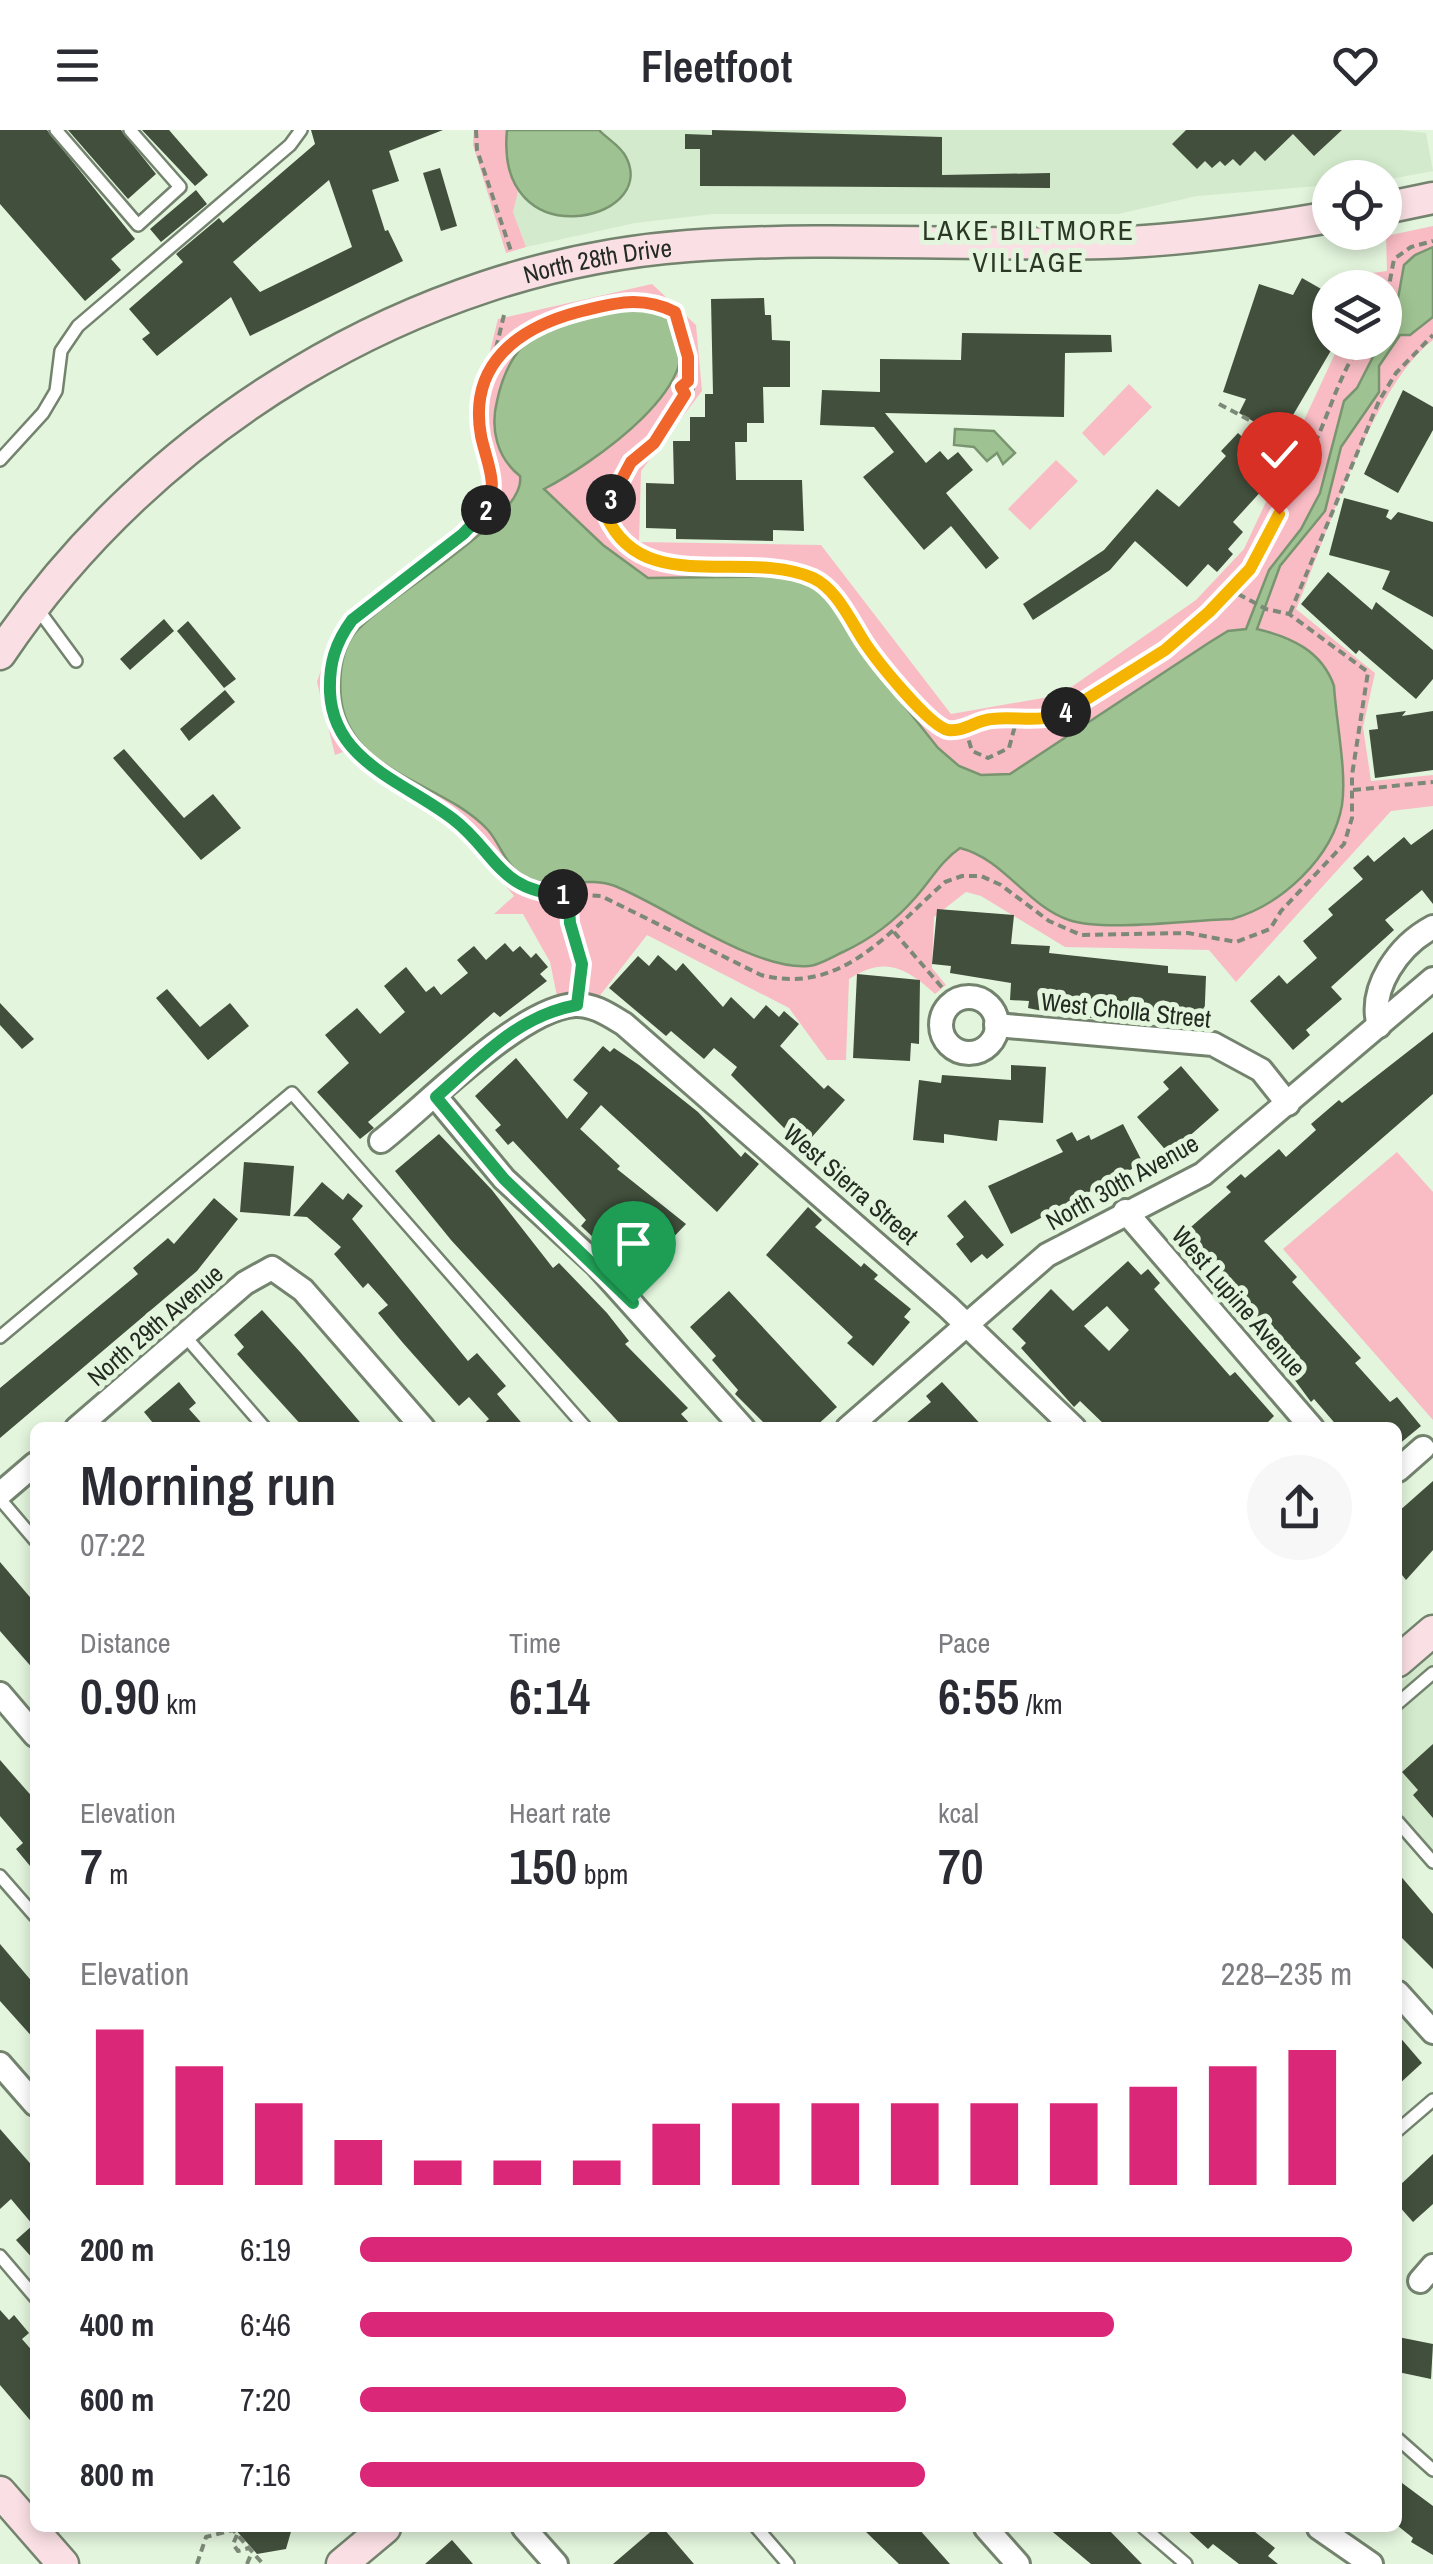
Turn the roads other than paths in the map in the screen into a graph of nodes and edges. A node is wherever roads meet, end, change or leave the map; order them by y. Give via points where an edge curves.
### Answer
1 (56, 130) edge
2 (130, 130) edge
3 (300, 130) edge
4 (1433, 198) edge
5 (1402, 204) edge
6 (1312, 219) edge
7 (0, 460) edge
8 (34, 605) junction
9 (0, 654) edge
10 (76, 661) dead end
11 (1433, 926) edge
12 (1433, 979) edge
13 (996, 1025) junction
14 (1378, 1026) junction
15 (436, 1097) junction
16 (1288, 1104) junction
17 (381, 1141) dead end
18 (1125, 1211) junction
19 (968, 1324) junction
20 (184, 1334) junction
21 (0, 1337) edge
22 (91, 1422) edge
23 (260, 1422) edge
24 (418, 1422) edge
25 (581, 1422) edge
26 (738, 1422) edge
27 (855, 1422) edge
28 (1068, 1422) edge
29 (1307, 1422) edge
30 (1423, 1448) dead end
31 (1402, 1466) edge
32 (30, 1469) edge
33 (0, 1496) edge
34 (30, 1534) edge
35 (1433, 1631) edge
36 (1402, 1658) edge
37 (1433, 1673) edge
38 (0, 1694) edge
39 (1402, 1700) edge
40 (30, 1728) edge
41 (1402, 1827) edge
42 (1433, 1862) edge
43 (0, 1876) edge
44 (30, 1910) edge
45 (1402, 1997) edge
46 (1433, 2032) edge
47 (0, 2064) edge
48 (30, 2098) edge
49 (1433, 2100) edge
50 (1402, 2127) edge
51 (0, 2256) edge
52 (30, 2291) edge
53 (1402, 2442) edge
54 (1433, 2470) edge
55 (0, 2492) edge
56 (30, 2527) edge
57 (34, 2532) edge
58 (380, 2532) edge
59 (528, 2532) edge
60 (760, 2532) edge
61 (990, 2532) edge
62 (1149, 2532) edge
63 (1325, 2532) edge
64 (62, 2564) edge
65 (342, 2564) edge
66 (556, 2564) edge
67 (788, 2564) edge
68 (1018, 2564) edge
69 (1186, 2564) edge
70 (1371, 2564) edge

1 - 2 lane via 138,225 180,188
3 - 7 lane via 78,326 61,351 56,391 43,414
4 - 5 street
6 - 8 street, North 28th Drive via 1106,243 682,246 520,278 382,329 233,416 160,473
8 - 9 street, North 28th Drive
8 - 10 lane
11 - 14 street via 1384,976 1373,1005
12 - 14 street, North 30th Avenue
13 - 13 street via 996,1008 986,1000 952,999 944,1009 942,1036 952,1050 981,1052 994,1045
13 - 16 street, West Cholla Street via 1213,1044 1261,1070
14 - 16 street, North 30th Avenue
15 - 17 street
15 - 19 street, West Sierra Street via 542,1011 577,1005 601,1010
15 - 26 street via 504,1179 596,1264
16 - 18 street, North 30th Avenue via 1203,1174
18 - 19 street, North 30th Avenue via 1047,1254
18 - 29 street, West Lupine Avenue
19 - 27 street, North 30th Avenue
19 - 28 street, West Sierra Street
20 - 22 street, North 29th Avenue
20 - 23 lane
20 - 24 street, North 29th Avenue via 272,1268 303,1290
21 - 25 lane via 292,1093
30 - 31 street
32 - 33 street
33 - 34 lane
35 - 36 street
37 - 39 lane
38 - 40 street
41 - 42 lane
43 - 44 lane
45 - 46 street
47 - 48 street
49 - 50 lane
51 - 52 lane
53 - 54 lane
55 - 56 street
57 - 64 street
58 - 65 street
59 - 66 street
60 - 67 lane
61 - 68 street
62 - 69 lane
63 - 70 street

